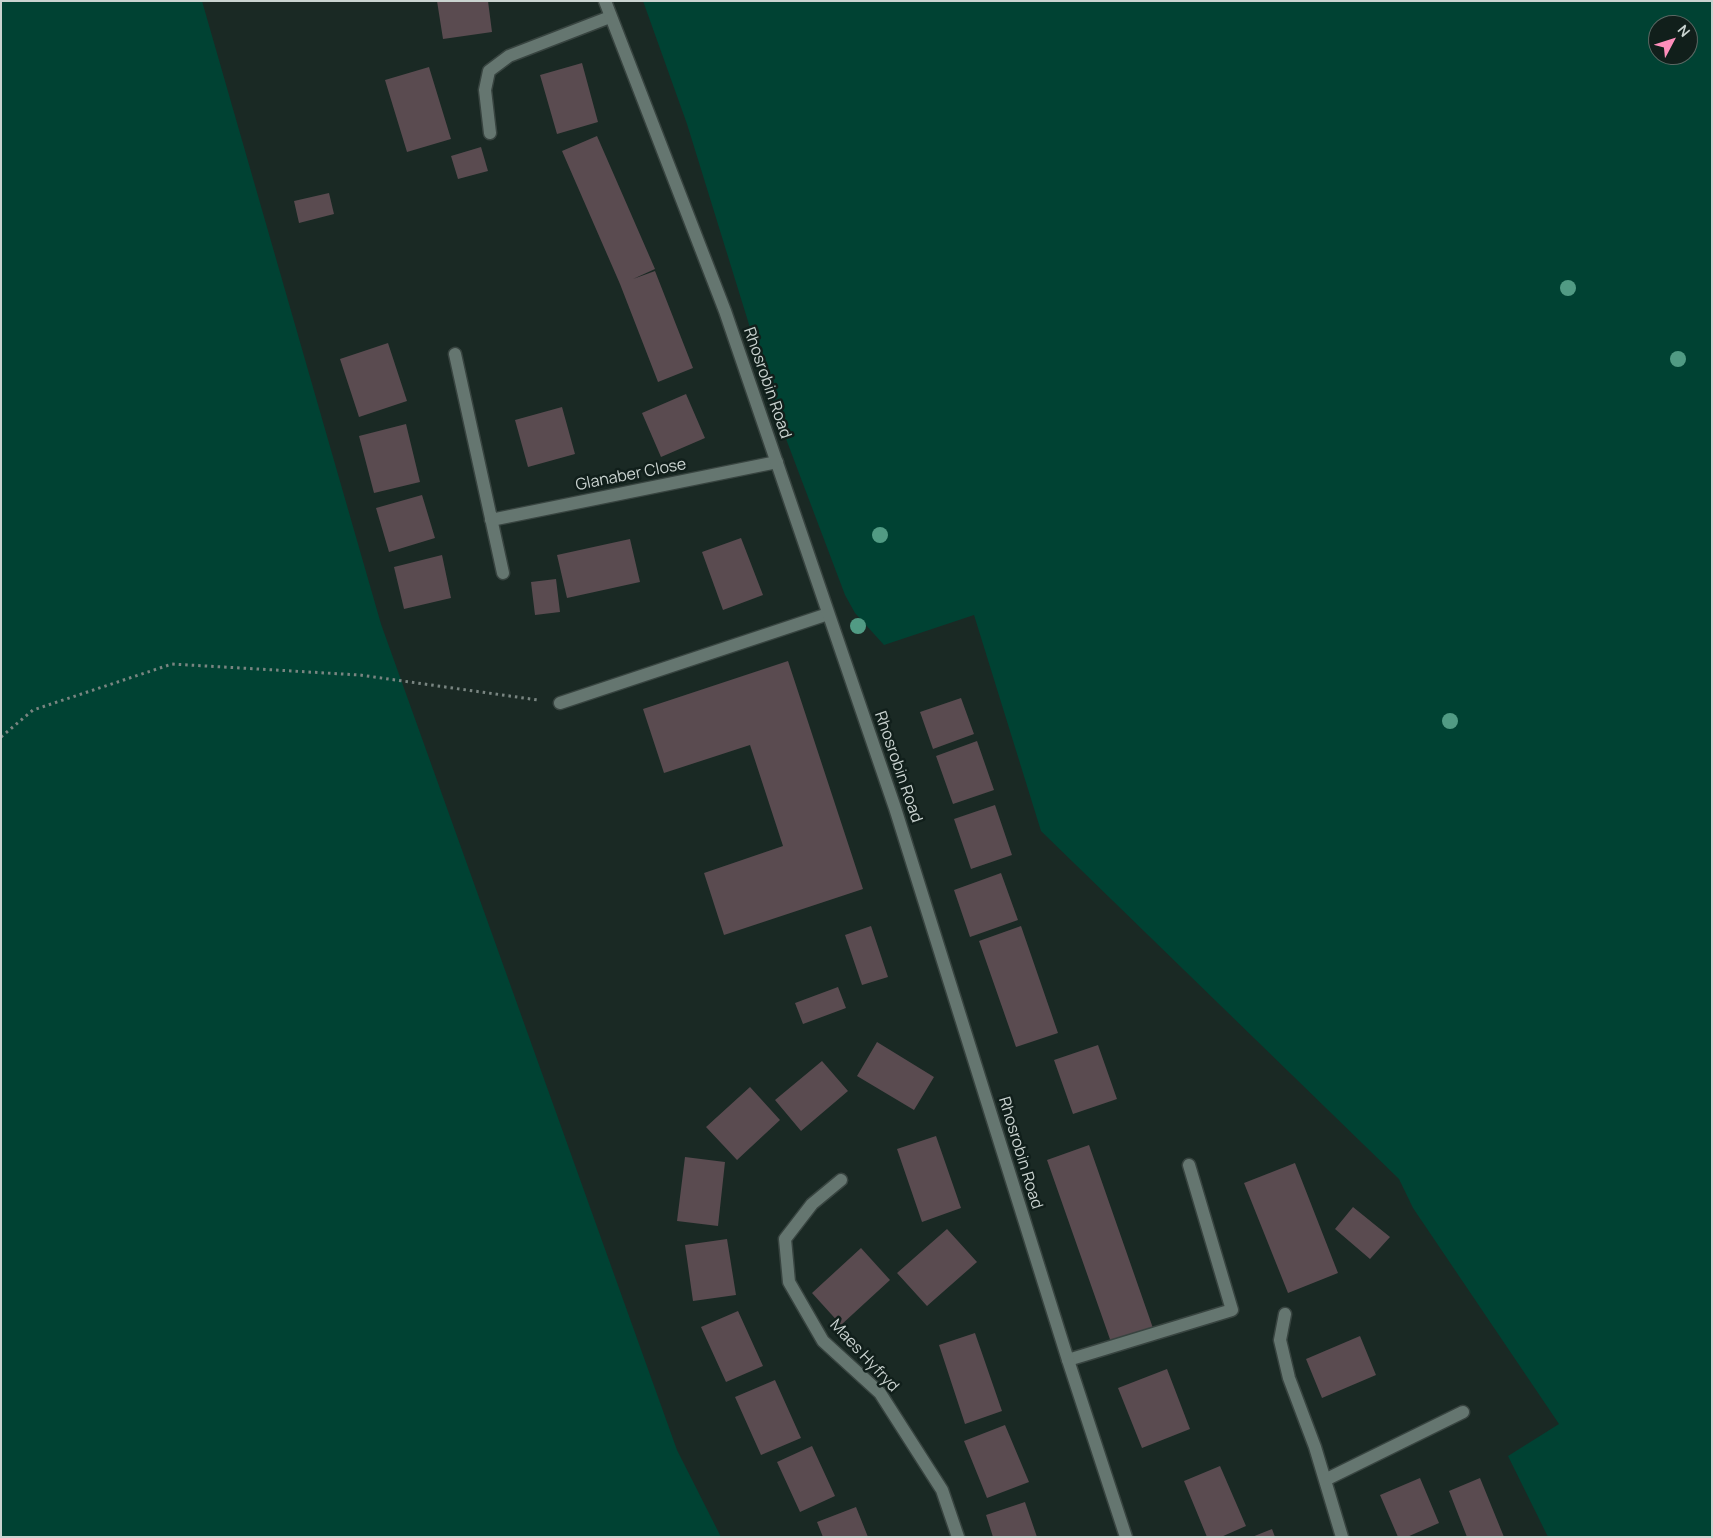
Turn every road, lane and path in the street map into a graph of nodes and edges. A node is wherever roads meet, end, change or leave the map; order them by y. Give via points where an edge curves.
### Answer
1 (605, 1) edge
2 (610, 17) junction
3 (490, 133) dead end
4 (455, 354) dead end
5 (777, 462) junction
6 (491, 520) junction
7 (503, 573) dead end
8 (828, 614) junction
9 (560, 704) joint
10 (1, 737) edge
11 (1189, 1165) dead end
12 (841, 1180) dead end
13 (1285, 1314) dead end
14 (1068, 1360) junction
15 (1463, 1412) dead end
16 (1325, 1480) junction
17 (958, 1537) edge
18 (1126, 1537) edge
19 (1342, 1537) edge

1 - 2 street, Rhosrobin Road
2 - 3 street via 509,56 489,71 485,90
2 - 5 street, Rhosrobin Road via 726,311
4 - 6 street
5 - 6 street, Glanaber Close
5 - 8 street, Rhosrobin Road
6 - 7 street
8 - 9 street
8 - 14 street, Rhosrobin Road via 895,808
9 - 10 path via 360,674 172,664 33,710
11 - 14 street via 1232,1310
12 - 17 street, Maes Hyfryd via 812,1204 785,1239 789,1282 823,1341 880,1393 942,1490
13 - 16 street via 1280,1340 1289,1378
14 - 18 street, Rhosrobin Road
15 - 16 street
16 - 19 street

